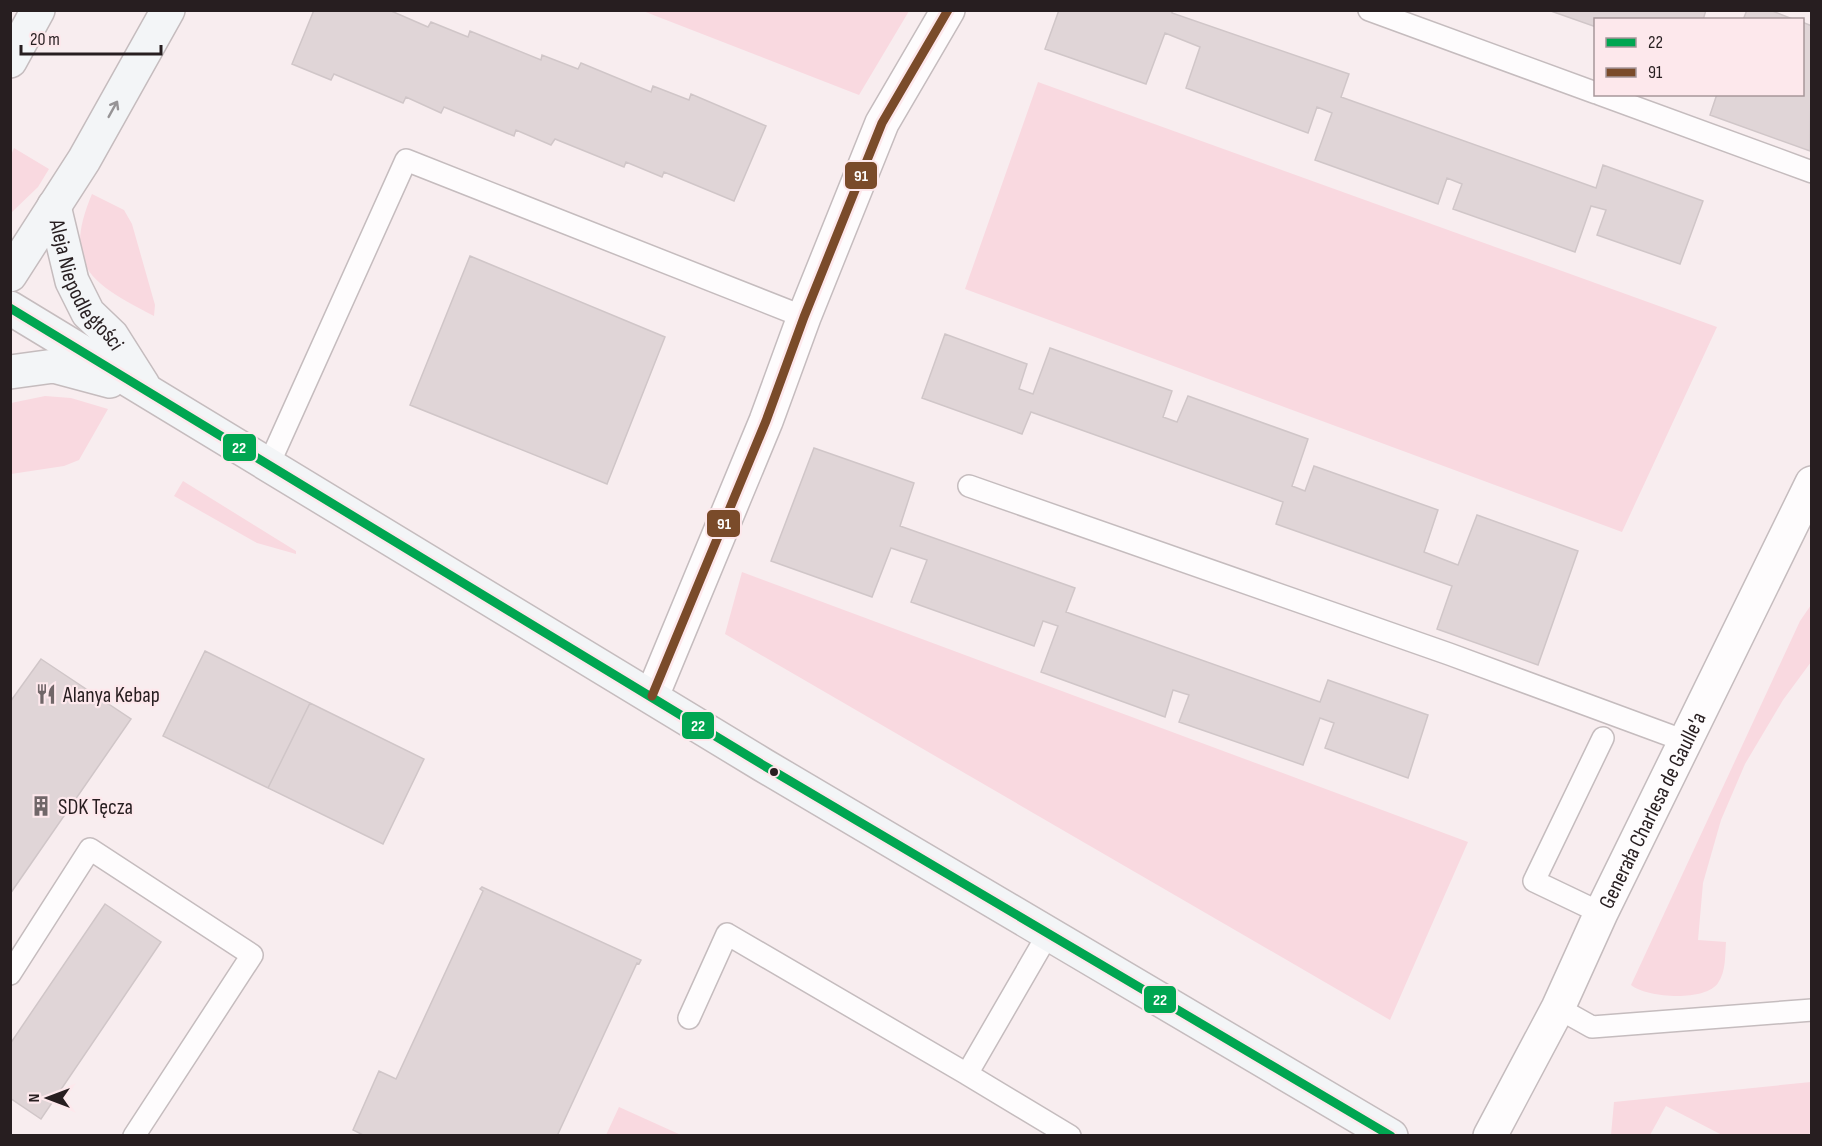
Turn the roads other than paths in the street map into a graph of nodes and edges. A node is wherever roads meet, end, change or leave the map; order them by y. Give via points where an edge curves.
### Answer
1 (38, 10) edge
2 (168, 10) edge
3 (948, 10) edge
4 (1369, 10) edge
5 (10, 61) edge
6 (1594, 93) edge
7 (1603, 96) edge
8 (1812, 172) edge
9 (54, 206) junction
10 (10, 275) edge
11 (10, 308) edge
12 (804, 317) junction
13 (10, 372) edge
14 (147, 390) junction
15 (269, 464) junction
16 (1812, 483) edge
17 (969, 486) dead end
18 (651, 696) junction
19 (1604, 738) dead end
20 (1685, 741) junction
21 (1601, 914) junction
22 (1048, 934) junction
23 (10, 974) edge
24 (1558, 1008) junction
25 (1812, 1010) edge
26 (690, 1018) dead end
27 (967, 1074) junction
28 (134, 1136) edge
29 (1070, 1136) edge
30 (1391, 1136) edge
31 (1491, 1136) edge

1 - 5 street
9 -> 2 street, Aleja Niepodległości
3 - 12 street via 882,123
4 - 6 lane
7 - 8 lane
9 - 10 street, Aleja Niepodległości
9 - 14 street, Aleja Niepodległości via 72,281 88,313 112,336
11 - 14 street
12 - 15 lane via 406,160
12 - 18 street via 766,421
13 - 14 street via 54,366
14 - 15 street
15 - 18 street
16 - 20 street, Generała Charlesa de Gaulle'a
17 - 20 lane
18 - 22 street
19 - 21 lane via 1534,880
20 - 21 street, Generała Charlesa de Gaulle'a
21 - 24 street, Generała Charlesa de Gaulle'a
22 - 27 lane
22 - 30 street
23 - 28 lane via 90,849 252,955
24 - 25 lane via 1592,1027
24 - 31 street, Generała Charlesa de Gaulle'a
26 - 27 lane via 728,934
27 - 29 lane

